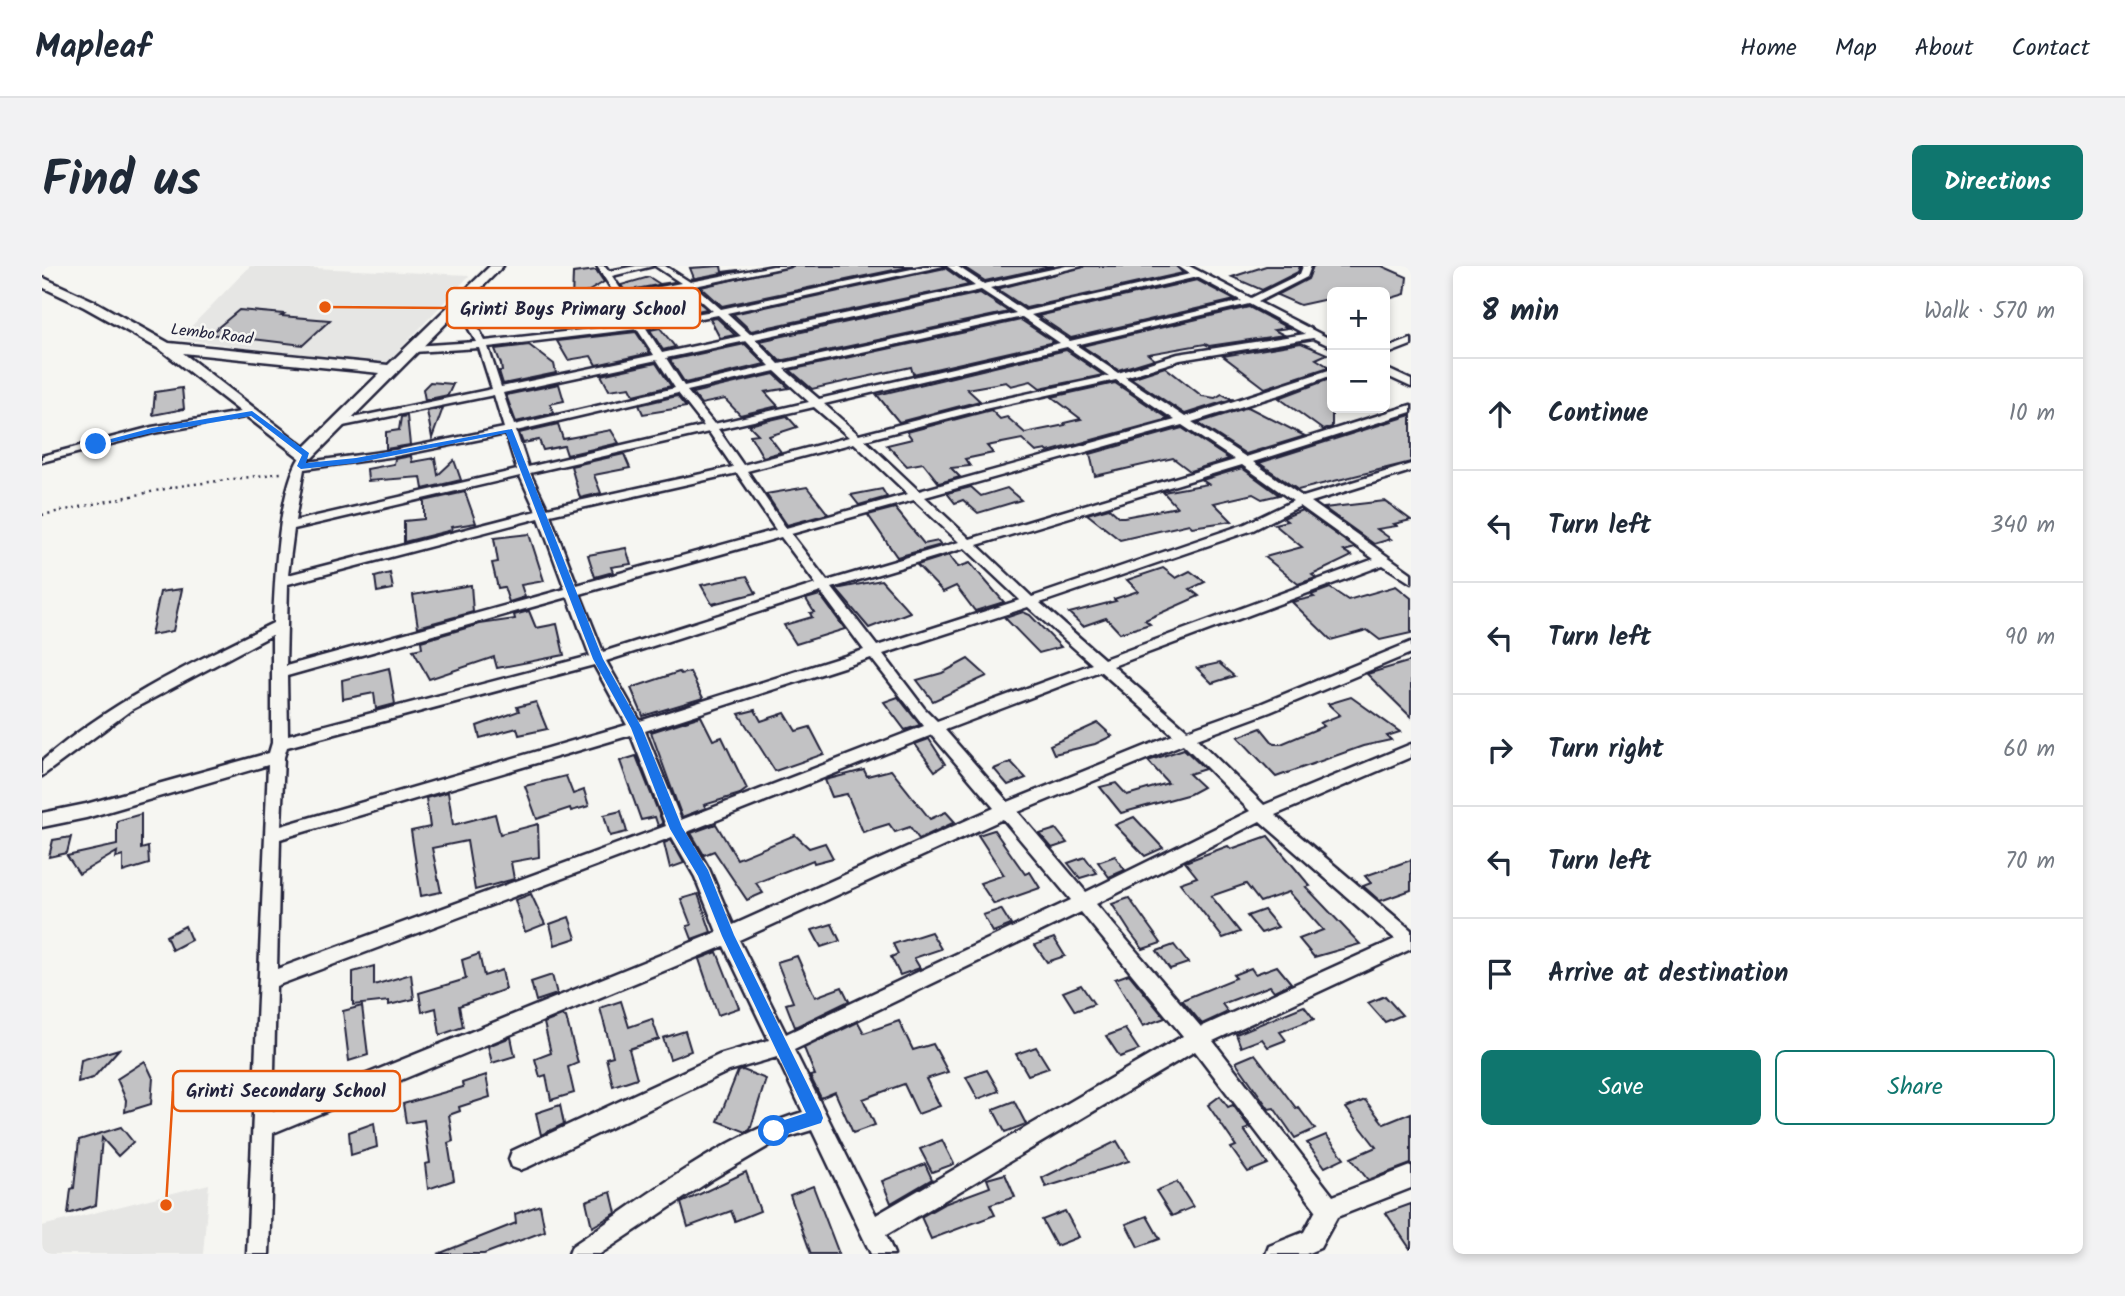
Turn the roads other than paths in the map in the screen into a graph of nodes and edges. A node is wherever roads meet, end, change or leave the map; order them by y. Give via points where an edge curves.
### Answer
1 (497, 266) edge
2 (649, 266) edge
3 (659, 266) edge
4 (786, 266) edge
5 (939, 266) edge
6 (951, 266) edge
7 (1078, 266) edge
8 (1182, 266) edge
9 (1307, 266) edge
10 (604, 270) edge
11 (1199, 274) junction
12 (42, 282) edge
13 (689, 285) junction
14 (983, 287) junction
15 (619, 297) junction
16 (1252, 301) junction
17 (461, 305) junction
18 (720, 312) junction
19 (1027, 315) junction
20 (471, 326) junction
21 (638, 326) junction
22 (1315, 335) junction
23 (750, 339) junction
24 (1327, 341) edge
25 (1411, 342) edge
26 (1069, 345) junction
27 (483, 346) junction
28 (166, 347) junction
29 (413, 349) junction
30 (1390, 350) edge
31 (659, 356) junction
32 (778, 369) junction
33 (392, 370) junction
34 (1327, 374) edge
35 (1390, 374) edge
36 (1115, 377) junction
37 (1411, 384) edge
38 (680, 389) junction
39 (497, 391) junction
40 (815, 402) junction
41 (1411, 408) edge
42 (252, 413) junction
43 (1183, 421) junction
44 (338, 424) junction
45 (711, 427) junction
46 (509, 430) junction
47 (857, 439) junction
48 (42, 458) edge
49 (1244, 461) junction
50 (301, 464) junction
51 (1411, 467) edge
52 (740, 469) junction
53 (523, 470) junction
54 (917, 496) junction
55 (1300, 502) junction
56 (543, 513) junction
57 (287, 527) junction
58 (783, 532) junction
59 (968, 543) junction
60 (1384, 560) junction
61 (1411, 579) edge
62 (282, 581) junction
63 (825, 586) junction
64 (571, 592) junction
65 (1030, 602) junction
66 (281, 625) junction
67 (1411, 647) edge
68 (875, 652) junction
69 (598, 659) junction
70 (1102, 666) junction
71 (279, 673) junction
72 (936, 727) junction
73 (636, 728) junction
74 (1185, 737) junction
75 (278, 750) junction
76 (1411, 750) edge
77 (42, 770) edge
78 (1006, 810) junction
79 (1262, 813) junction
80 (42, 820) edge
81 (676, 829) junction
82 (272, 835) junction
83 (1084, 902) junction
84 (728, 936) junction
85 (1411, 940) edge
86 (267, 981) junction
87 (1198, 1038) junction
88 (781, 1046) junction
89 (816, 1118) junction
90 (261, 1127) junction
91 (520, 1159) dead end
92 (1411, 1177) edge
93 (1329, 1209) junction
94 (871, 1231) junction
95 (258, 1254) edge
96 (580, 1254) edge
97 (883, 1254) edge
98 (1277, 1254) edge

1 - 17 street
2 - 10 street
3 - 13 street
4 - 13 street
5 - 18 street
6 - 14 street
7 - 14 street
8 - 11 street
9 - 16 street via 1304,275
10 - 15 street
11 - 16 street
11 - 19 street
12 - 28 street, Lembo Road
13 - 15 street
13 - 18 street
14 - 19 street
14 - 23 street
15 - 20 street
15 - 21 street
16 - 22 street
16 - 26 street
17 - 20 street
17 - 29 street
18 - 21 street
18 - 23 street
19 - 26 street
19 - 32 street
20 - 27 street
21 - 27 street
21 - 31 street
22 - 24 street
22 - 36 street via 1198,353
23 - 31 street
23 - 32 street
25 - 30 street
26 - 36 street
26 - 40 street
27 - 29 street
27 - 39 street
28 - 33 street, Lembo Road
28 - 42 street
29 - 33 street
31 - 38 street
31 - 39 street
32 - 38 street
32 - 40 street
33 - 44 street
34 - 43 street
35 - 37 street
36 - 43 street
36 - 47 street
38 - 45 street
38 - 46 street
39 - 44 street
39 - 46 street
40 - 45 street
40 - 47 street
41 - 49 street
42 - 48 street via 152,430
42 - 50 street
43 - 49 street
43 - 54 street
44 - 50 street
45 - 52 street
45 - 53 street
46 - 50 street via 356,461
46 - 53 street
47 - 52 street
47 - 54 street
49 - 55 street
49 - 59 street
50 - 57 street
51 - 55 street
52 - 56 street
52 - 58 street
53 - 56 street
53 - 57 street
54 - 58 street
54 - 59 street
55 - 60 street
55 - 65 street via 1249,527
56 - 62 street
56 - 64 street
57 - 62 street
58 - 63 street
58 - 64 street
59 - 63 street
59 - 65 street
60 - 61 street
60 - 70 street
62 - 66 street
63 - 68 street
63 - 69 street
64 - 69 street
64 - 71 street
65 - 68 street
65 - 70 street
66 - 71 street
66 - 77 street via 135,699 62,750
67 - 74 street
68 - 72 street via 919,712
68 - 73 street
69 - 73 street
69 - 75 street
70 - 72 street
70 - 74 street
71 - 75 street
72 - 78 street
72 - 81 street
73 - 81 street
73 - 82 street
74 - 78 street
74 - 79 street
75 - 80 street via 86,811
75 - 82 street
76 - 79 street
78 - 83 street
78 - 84 street
79 - 83 street
79 - 85 street
81 - 84 street via 704,874
81 - 86 street
82 - 86 street
83 - 87 street
83 - 88 street
84 - 88 street
84 - 90 street
85 - 87 street
86 - 90 street
87 - 93 street
87 - 94 street
88 - 89 street
88 - 91 street via 726,1062
89 - 94 street
89 - 96 street via 774,1131 706,1170
90 - 95 street
92 - 93 street
93 - 98 street via 1312,1240
94 - 97 street

